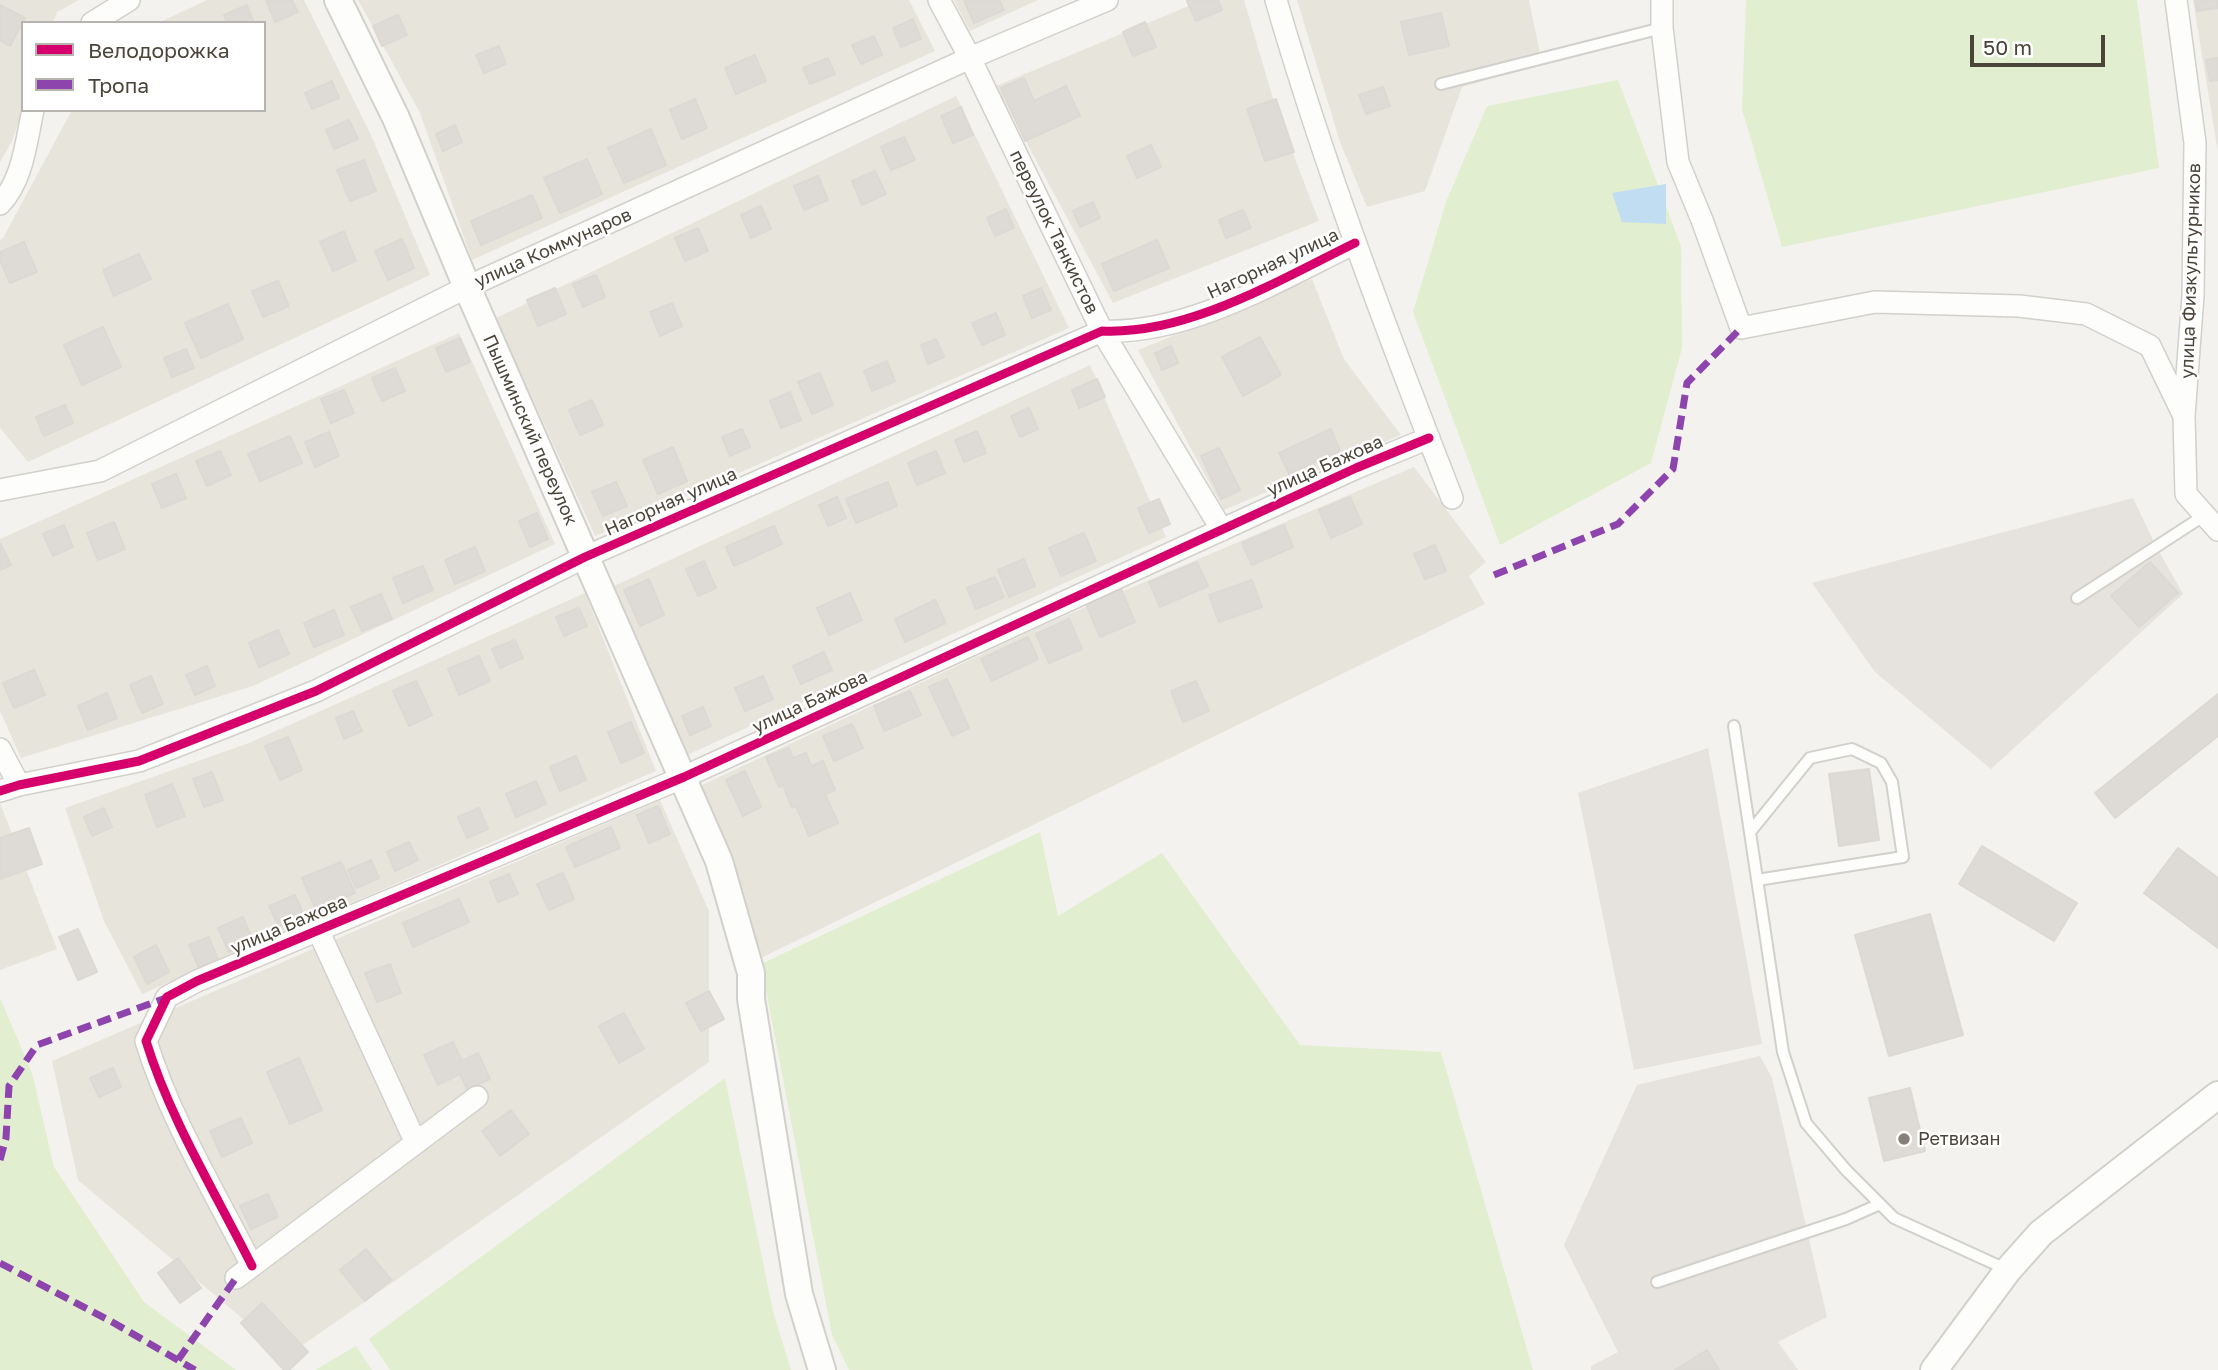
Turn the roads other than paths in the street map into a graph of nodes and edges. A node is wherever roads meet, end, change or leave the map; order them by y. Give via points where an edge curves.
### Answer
1 (129, 0) edge
2 (338, 0) edge
3 (939, 0) edge
4 (1107, 0) edge
5 (1276, 0) edge
6 (1662, 0) edge
7 (2176, 0) edge
8 (95, 21) edge
9 (1662, 28) junction
10 (970, 58) junction
11 (1441, 84) dead end
12 (33, 112) edge
13 (3, 201) edge
14 (1354, 243) junction
15 (467, 287) junction
16 (1102, 331) junction
17 (2184, 416) junction
18 (1429, 438) junction
19 (0, 490) edge
20 (1452, 498) dead end
21 (2211, 523) edge
22 (1222, 530) junction
23 (585, 557) junction
24 (2077, 598) dead end
25 (1734, 726) dead end
26 (0, 748) edge
27 (684, 777) junction
28 (9, 788) edge
29 (1750, 832) junction
30 (1757, 880) junction
31 (318, 930) junction
32 (2218, 1095) edge
33 (477, 1097) dead end
34 (416, 1143) junction
35 (1880, 1204) junction
36 (2008, 1270) junction
37 (1657, 1282) dead end
38 (822, 1370) edge
39 (1934, 1370) edge

1 - 8 street
2 - 15 street, Пышминский переулок via 396,118
3 - 10 street, переулок Танкистов
4 - 10 street, улица Коммунаров
5 - 14 street
6 - 9 street
7 - 17 street, улица Физкультурников via 2195,142 2193,295
9 - 11 lane
9 - 17 street via 1678,162 1741,328 1875,303 2019,306 2086,314 2150,346
10 - 15 street, улица Коммунаров
10 - 16 street, переулок Танкистов
12 - 13 street via 20,172
14 - 16 street, Нагорная улица via 1216,310 1127,332
14 - 18 street
15 - 19 street, улица Коммунаров via 100,471
15 - 23 street, Пышминский переулок
16 - 22 street, переулок Танкистов
16 - 23 street, Нагорная улица
17 - 21 street, улица Физкультурников via 2186,494
18 - 20 street
18 - 22 street, улица Бажова
21 - 24 lane
22 - 27 street, улица Бажова
23 - 27 street, Пышминский переулок
23 - 28 street, Нагорная улица via 316,691 139,761
25 - 29 lane
26 - 28 street
27 - 31 street, улица Бажова
27 - 38 street, Пышминский переулок via 719,861 751,973 751,999 799,1294
29 - 30 lane
29 - 30 lane via 1810,758 1852,749 1881,763 1892,782 1903,857
30 - 35 lane via 1783,1052 1806,1123
31 - 34 street
31 - 34 street, улица Бажова via 167,997 146,1041 244,1272
32 - 36 street via 2041,1233
33 - 34 street
35 - 36 lane via 1894,1218
35 - 37 lane
36 - 39 street

